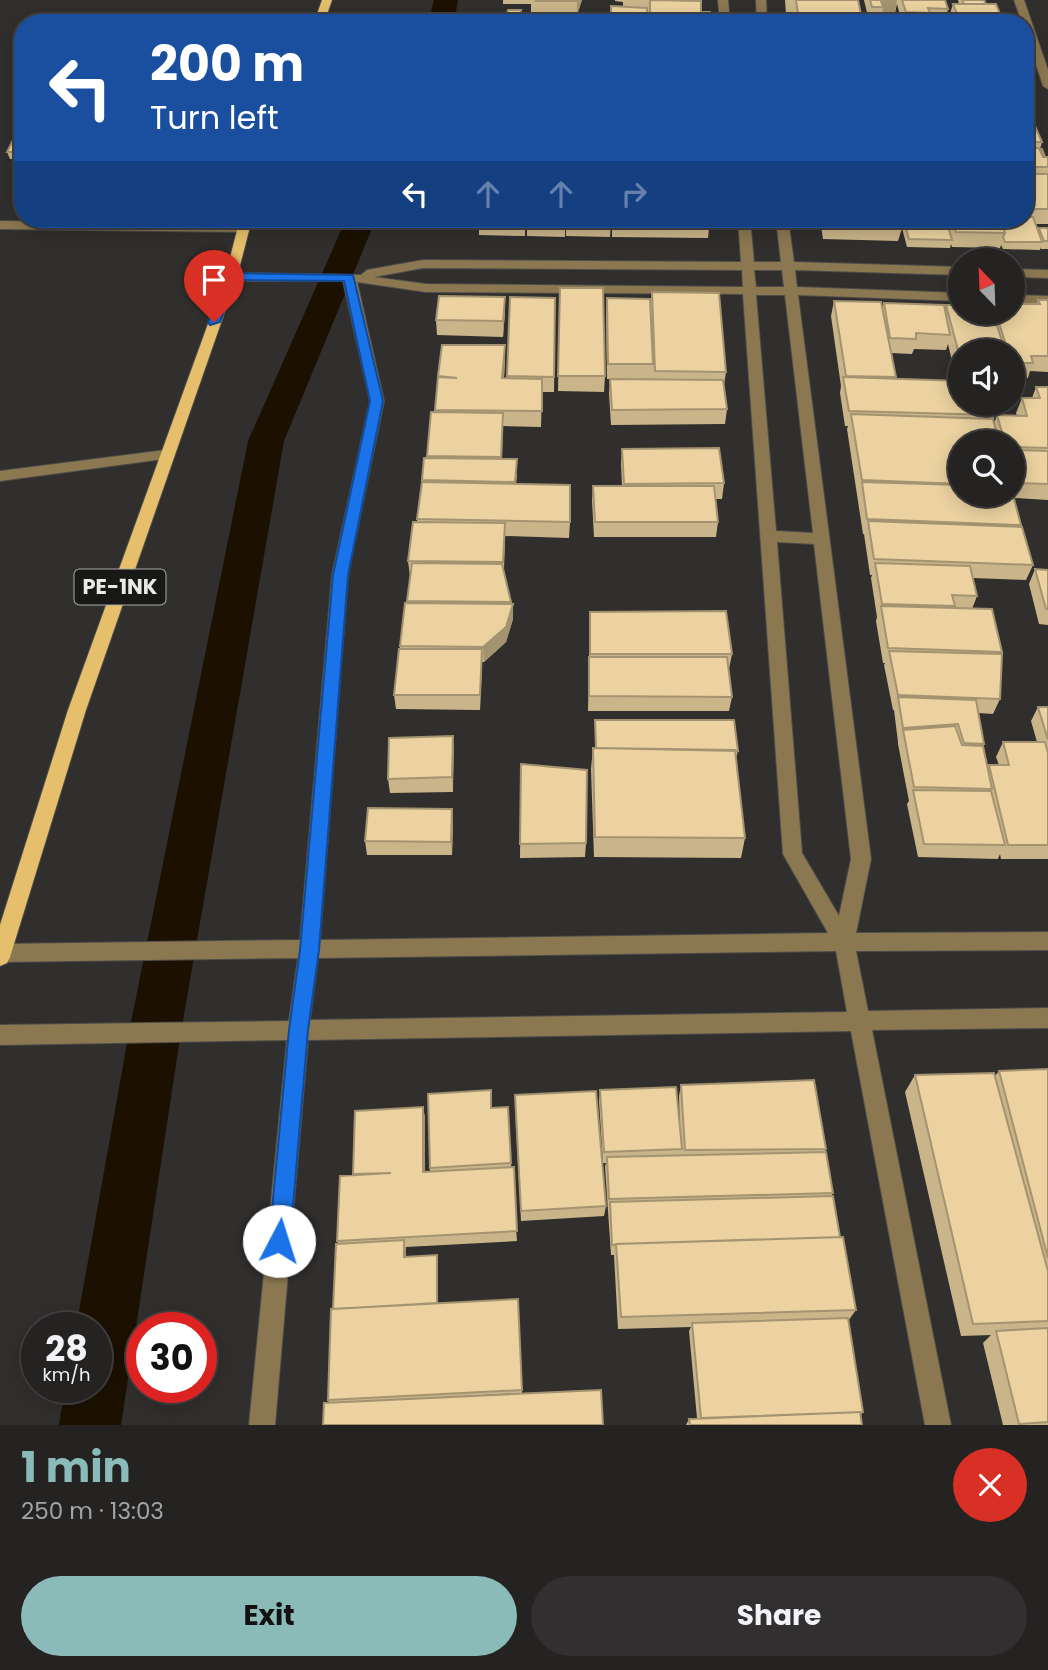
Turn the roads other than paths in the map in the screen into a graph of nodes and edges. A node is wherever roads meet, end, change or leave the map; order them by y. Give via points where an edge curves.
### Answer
1 (1034, 44) edge
2 (1048, 86) edge
3 (239, 228) edge
4 (745, 228) edge
5 (783, 228) edge
6 (749, 266) junction
7 (788, 266) junction
8 (948, 271) edge
9 (1026, 273) edge
10 (1048, 274) edge
11 (231, 277) junction
12 (349, 277) junction
13 (792, 291) junction
14 (750, 292) junction
15 (948, 297) edge
16 (1026, 299) edge
17 (1048, 300) edge
18 (166, 455) junction
19 (0, 476) edge
20 (770, 536) junction
21 (821, 539) junction
22 (1048, 941) edge
23 (844, 942) junction
24 (309, 950) junction
25 (0, 955) edge
26 (1048, 1018) edge
27 (858, 1021) junction
28 (298, 1030) junction
29 (0, 1035) edge
30 (262, 1425) edge
31 (938, 1425) edge

1 - 2 street
3 - 11 main road, PE-1NK
4 - 6 street
5 - 7 street
6 - 7 street
6 - 12 street via 423,264
6 - 14 street
7 - 8 street
7 - 13 street
9 - 10 street
11 - 12 street
11 - 18 main road, PE-1NK
12 - 14 street via 426,288
12 - 24 street via 377,401 340,575
13 - 14 street
13 - 15 street
13 - 21 street
14 - 20 street
16 - 17 street
18 - 19 street
18 - 25 main road, PE-1NK via 77,710
20 - 21 street
20 - 23 street via 793,854
21 - 23 street via 861,859
22 - 23 street
23 - 24 street
23 - 27 street
24 - 25 street
24 - 28 street
26 - 27 street
27 - 28 street
27 - 31 street
28 - 29 street
28 - 30 street

